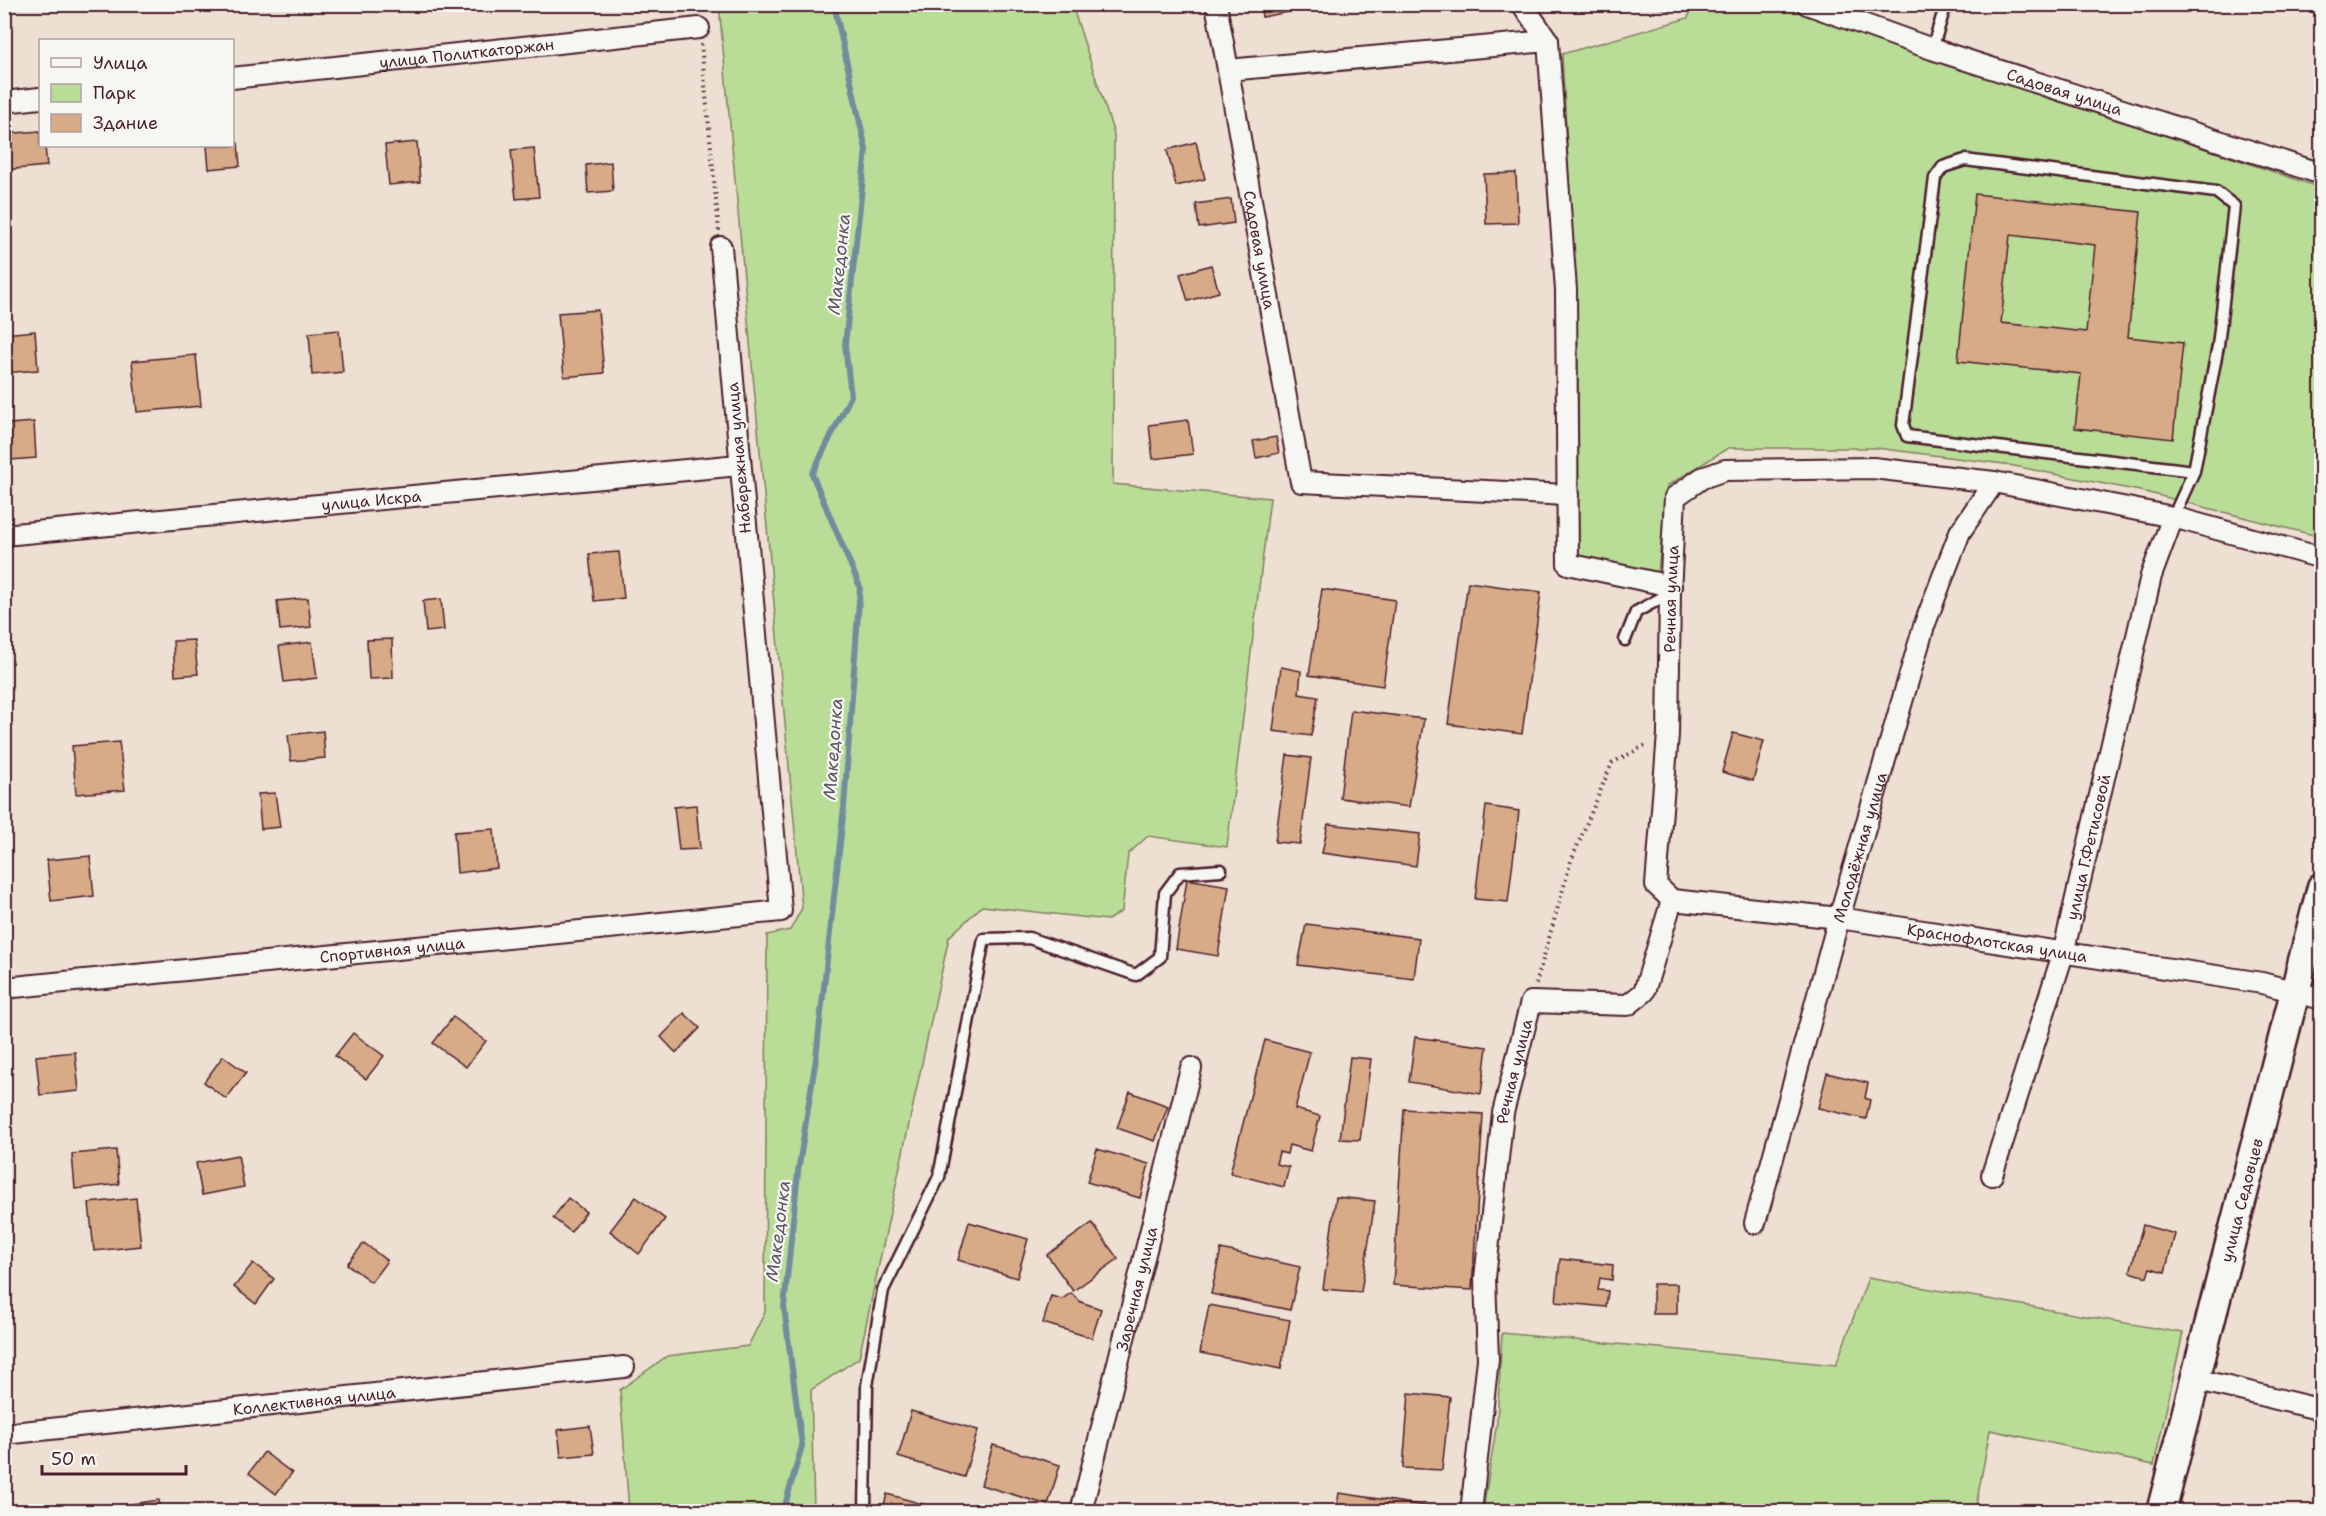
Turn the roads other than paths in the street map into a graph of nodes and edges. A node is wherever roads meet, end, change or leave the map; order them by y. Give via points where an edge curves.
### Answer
1 (1216, 4) edge
2 (1521, 4) edge
3 (1808, 4) edge
4 (1946, 4) edge
5 (699, 28) road end
6 (1548, 41) junction
7 (1932, 49) junction
8 (1228, 70) junction
9 (234, 78) edge
10 (39, 98) edge
11 (4, 102) edge
12 (2322, 174) edge
13 (721, 247) road end
14 (740, 465) junction
15 (2194, 471) junction
16 (1994, 482) junction
17 (1568, 495) junction
18 (2173, 517) junction
19 (4, 535) edge
20 (2322, 558) edge
21 (1671, 590) junction
22 (1625, 640) dead end
23 (1221, 870) dead end
24 (2322, 887) edge
25 (1672, 900) junction
26 (781, 911) joint
27 (1839, 918) junction
28 (2063, 954) junction
29 (4, 988) edge
30 (2294, 993) junction
31 (2322, 999) edge
32 (1191, 1068) dead end
33 (1992, 1175) dead end
34 (1755, 1223) dead end
35 (624, 1367) dead end
36 (2195, 1379) junction
37 (2322, 1410) edge
38 (4, 1434) edge
39 (865, 1512) edge
40 (1081, 1512) edge
41 (1471, 1512) edge
42 (2161, 1512) edge

1 - 8 street
2 - 6 street
3 - 7 street, Садовая улица
4 - 7 lane
5 - 9 street, улица Политкаторжан
6 - 8 street
6 - 17 street via 1566,290
7 - 12 street, Садовая улица
8 - 17 street, Садовая улица via 1301,482
10 - 11 street
13 - 14 street, Набережная улица
14 - 19 street, улица Искра
14 - 26 street, Набережная улица
15 - 15 lane via 1907,436 1903,425 1935,178 1943,167 1965,160 2216,192 2234,206 2218,346
15 - 18 lane
16 - 18 street
16 - 21 street, Речная улица via 1873,468 1725,470 1702,478 1675,497
16 - 27 street, Молодёжная улица via 1960,532 1924,626
17 - 21 street via 1568,564
18 - 20 street
18 - 28 street, улица Г.Фетисовой via 2151,576
21 - 22 lane via 1636,612
21 - 25 street, Речная улица via 1668,734 1656,885
23 - 39 lane via 1180,873 1165,893 1160,957 1136,975 1029,938 984,939 939,1177 883,1290 867,1386
24 - 30 street, улица Седовцев
25 - 27 street, Краснофлотская улица
25 - 41 street, Речная улица via 1644,992 1629,1005 1531,1002 1503,1113 1485,1278 1488,1359
26 - 29 street, Спортивная улица
27 - 28 street, Краснофлотская улица
27 - 34 street, Молодёжная улица
28 - 30 street, Краснофлотская улица via 2262,983
28 - 33 street, улица Г.Фетисовой
30 - 31 street, Краснофлотская улица
30 - 36 street, улица Седовцев
32 - 40 street, Заречная улица
35 - 38 street, Коллективная улица
36 - 37 street
36 - 42 street, улица Седовцев

